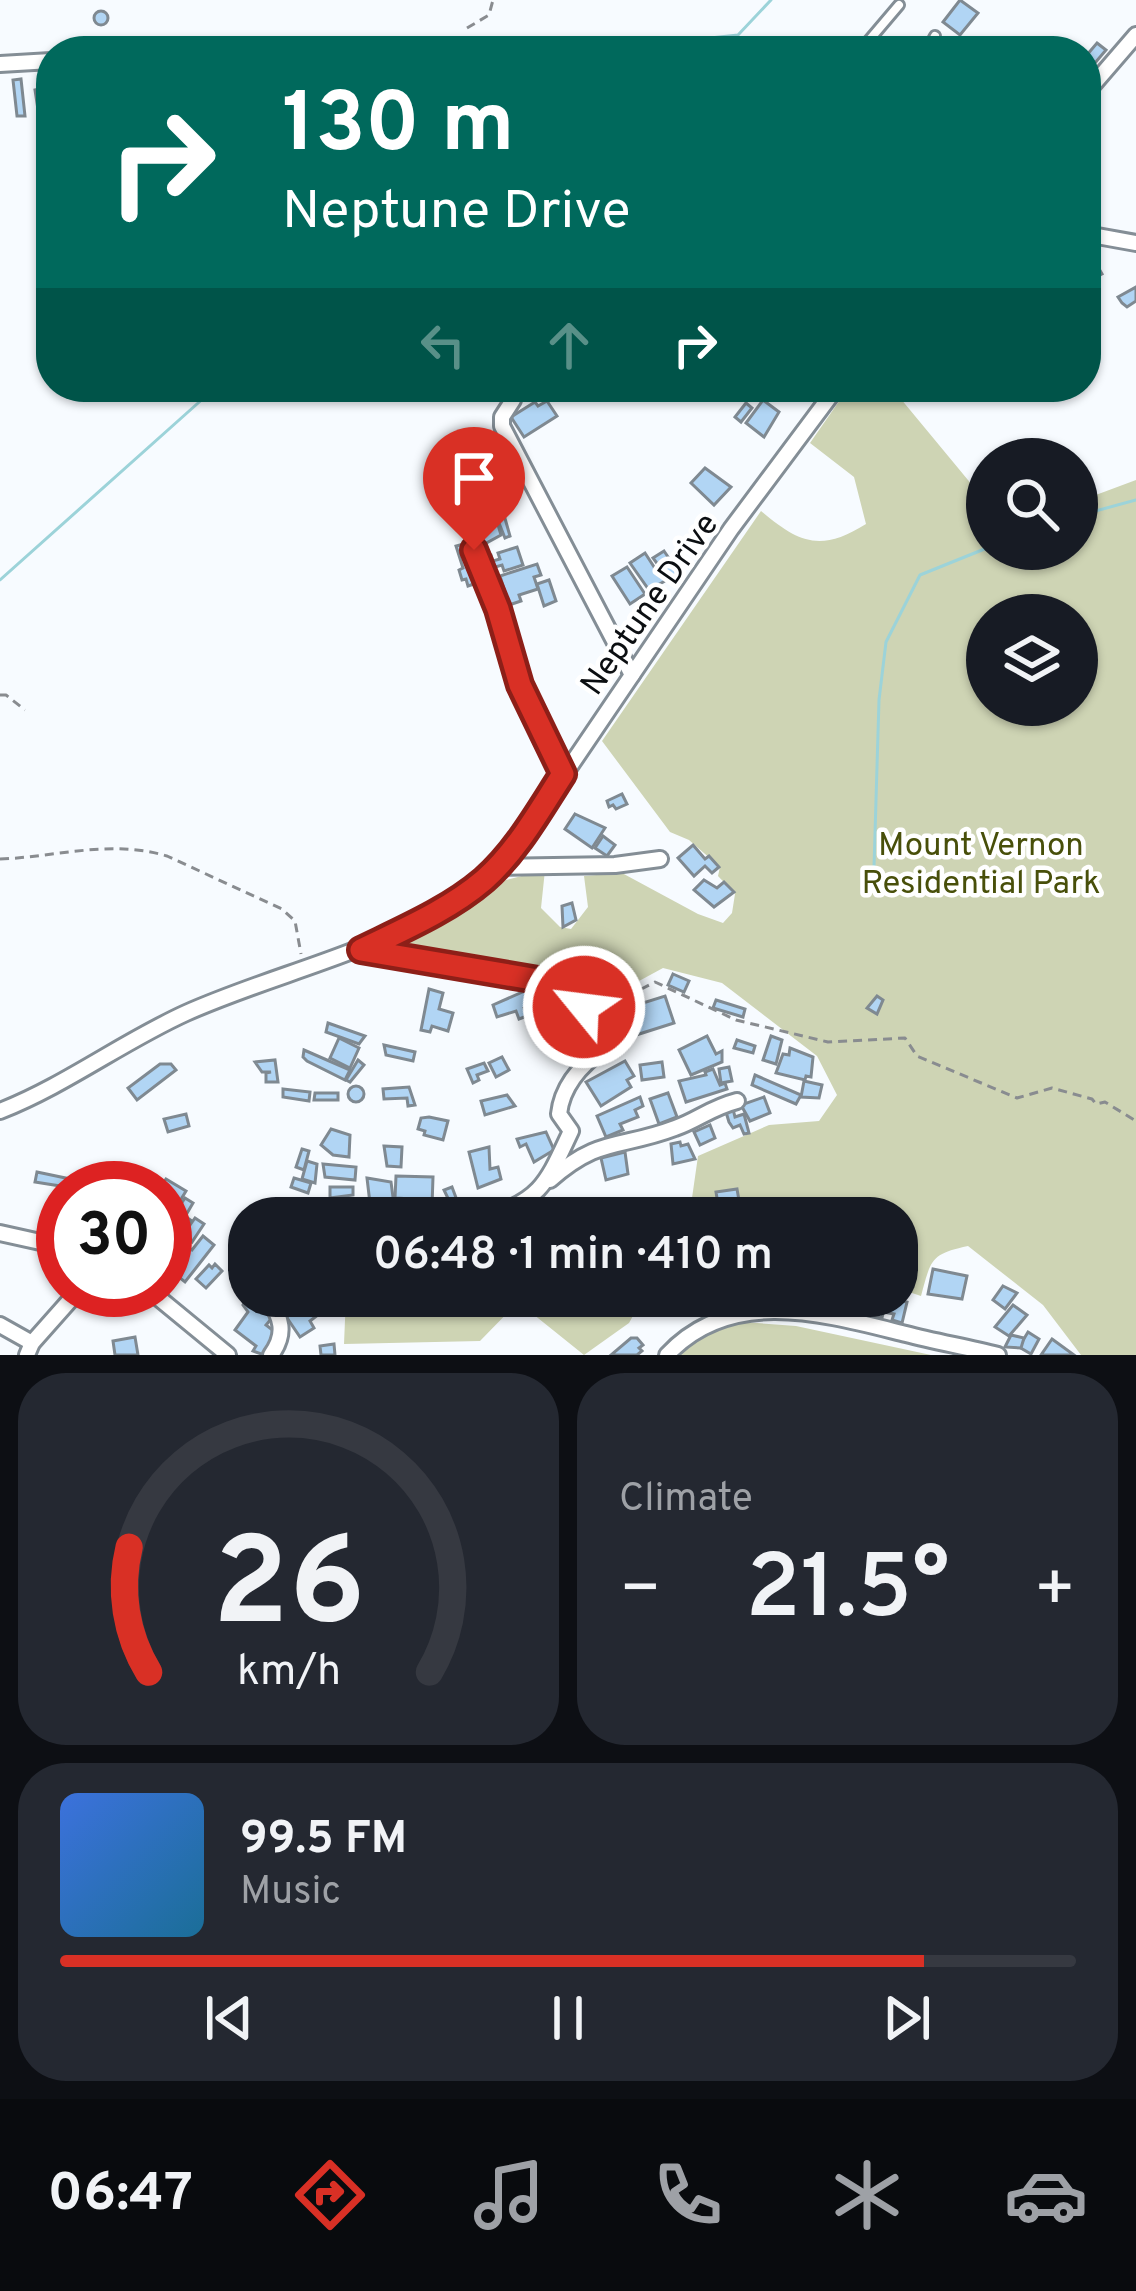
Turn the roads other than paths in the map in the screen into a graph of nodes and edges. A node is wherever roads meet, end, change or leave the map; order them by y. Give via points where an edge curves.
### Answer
1 (899, 5) dead end
2 (1136, 35) edge
3 (873, 36) edge
4 (36, 62) edge
5 (0, 64) edge
6 (1101, 76) edge
7 (1101, 237) edge
8 (1136, 243) edge
9 (512, 402) edge
10 (826, 402) edge
11 (474, 550) dead end
12 (632, 675) junction
13 (563, 774) junction
14 (660, 859) dead end
15 (497, 867) junction
16 (361, 950) junction
17 (737, 1100) dead end
18 (0, 1111) edge
19 (547, 1184) junction
20 (532, 1197) edge
21 (0, 1233) edge
22 (36, 1241) edge
23 (57, 1317) edge
24 (181, 1317) edge
25 (280, 1317) edge
26 (0, 1325) edge
27 (30, 1349) edge
28 (227, 1355) edge
29 (271, 1355) edge
30 (667, 1355) edge
31 (998, 1355) edge

1 - 3 lane
2 - 6 street
4 - 5 street
7 - 8 street
9 - 12 street via 502,425
10 - 12 street, Neptune Drive
11 - 13 street via 520,685
12 - 13 street, Neptune Drive
13 - 15 street, Neptune Drive
14 - 15 street
15 - 16 street, Neptune Drive via 443,908
16 - 18 street, Neptune Drive via 181,1015
16 - 19 street via 538,980 564,990 592,1016 608,1040 561,1097 559,1114 571,1132
17 - 19 street via 669,1130 593,1149
19 - 20 street
21 - 22 street
23 - 27 street
24 - 28 street
25 - 29 street
26 - 27 street
30 - 31 street via 706,1323 757,1310 857,1322

